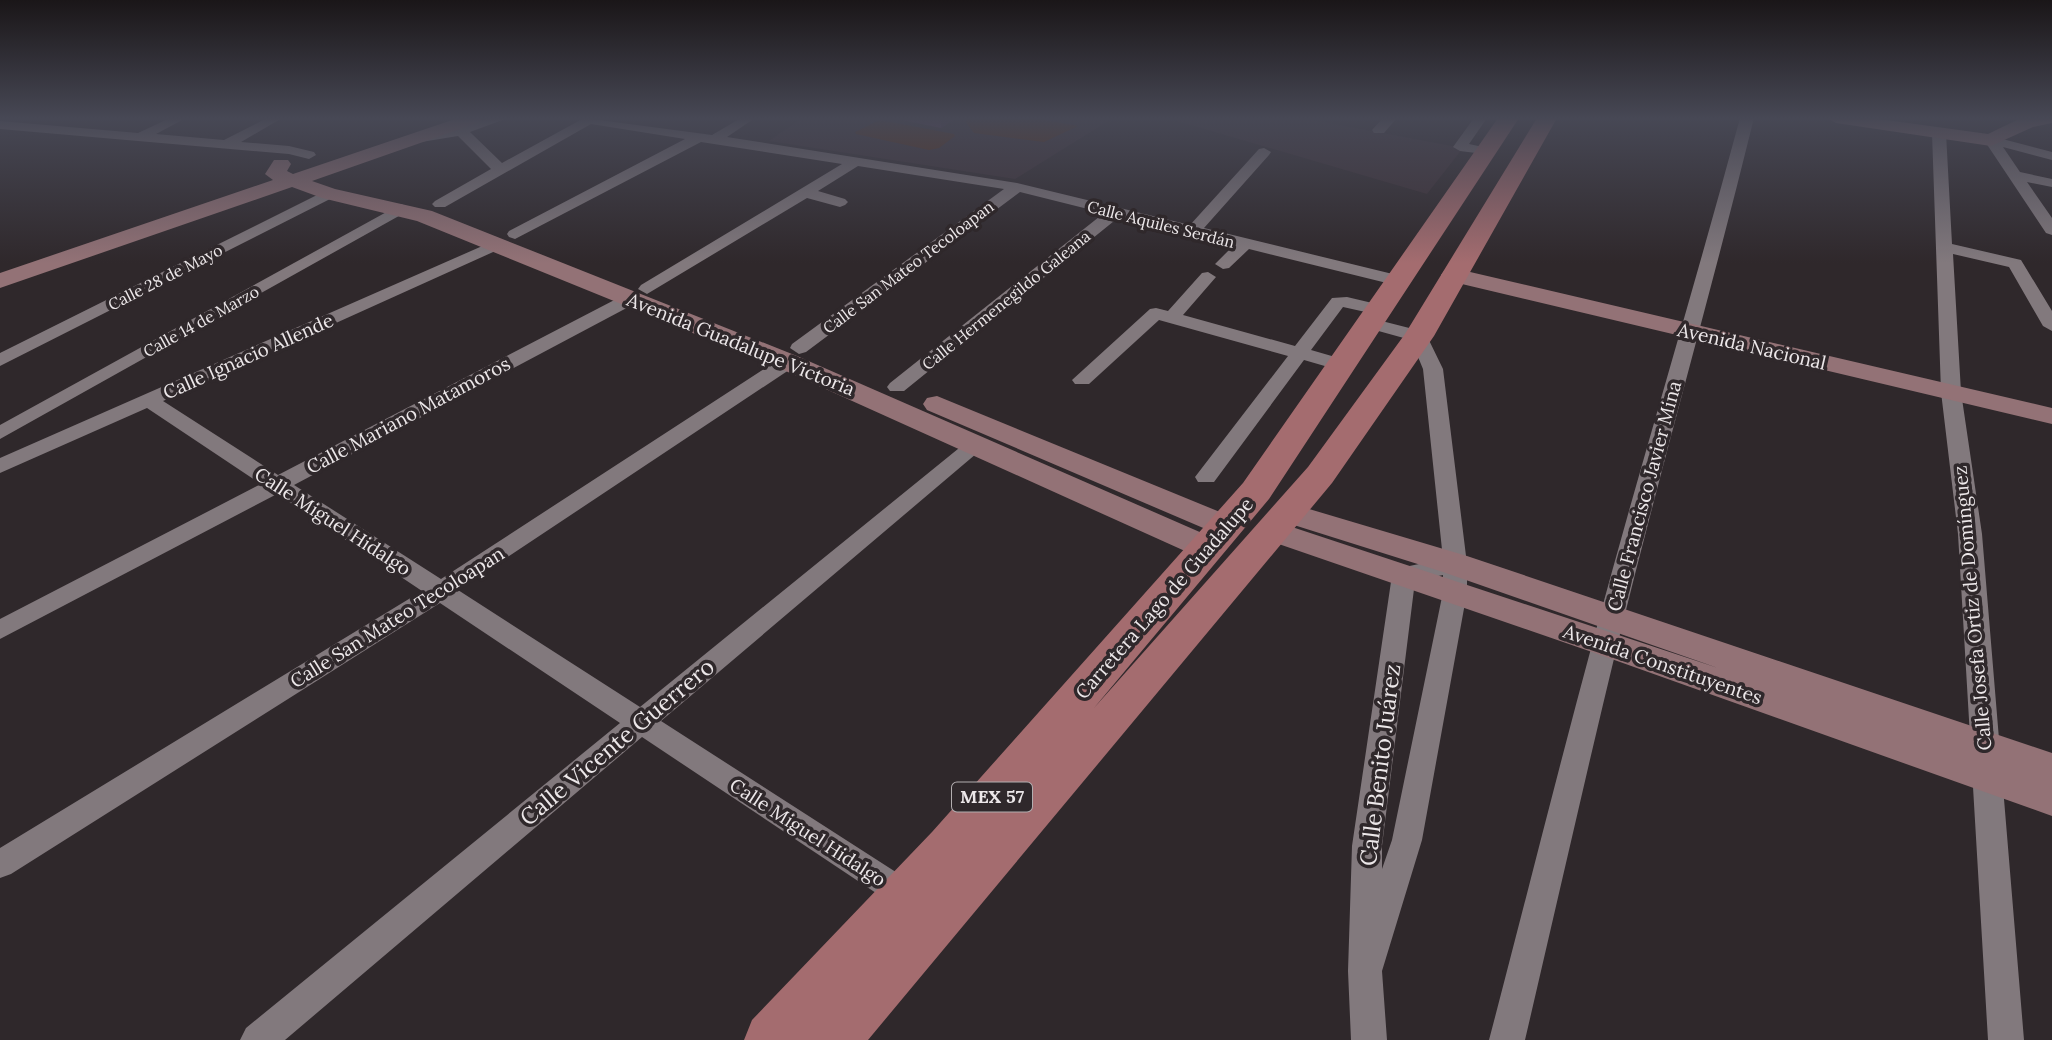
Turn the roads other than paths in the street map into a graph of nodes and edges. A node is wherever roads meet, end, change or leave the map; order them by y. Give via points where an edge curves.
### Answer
1 (303, 167) edge
2 (307, 167) edge
3 (323, 167) edge
4 (497, 167) edge
5 (506, 167) edge
6 (650, 167) edge
7 (848, 167) edge
8 (884, 167) edge
9 (1251, 167) edge
10 (1477, 167) edge
11 (1518, 167) edge
12 (1735, 167) edge
13 (1941, 167) edge
14 (2008, 167) edge
15 (297, 169) junction
16 (500, 170) junction
17 (2014, 175) junction
18 (2052, 183) edge
19 (1017, 187) junction
20 (807, 193) junction
21 (329, 194) junction
22 (840, 202) dead end
23 (440, 204) junction
24 (401, 209) junction
25 (1115, 212) junction
26 (2047, 216) edge
27 (2052, 230) edge
28 (1192, 232) junction
29 (505, 240) junction
30 (1244, 245) junction
31 (1945, 247) junction
32 (0, 260) edge
33 (1223, 264) dead end
34 (1360, 272) junction
35 (0, 273) edge
36 (1453, 275) junction
37 (1208, 277) dead end
38 (0, 281) edge
39 (1399, 281) junction
40 (639, 294) junction
41 (1343, 295) dead end
42 (1173, 316) junction
43 (1375, 316) junction
44 (2052, 326) edge
45 (1688, 330) junction
46 (1419, 336) junction
47 (1300, 352) junction
48 (794, 355) junction
49 (0, 360) edge
50 (1342, 365) junction
51 (1083, 380) dead end
52 (897, 387) junction
53 (1951, 393) junction
54 (149, 400) junction
55 (2052, 416) edge
56 (0, 433) edge
57 (976, 444) junction
58 (0, 466) edge
59 (1206, 477) dead end
60 (277, 484) junction
61 (1281, 522) junction
62 (1216, 537) junction
63 (1404, 575) junction
64 (1455, 578) junction
65 (440, 592) junction
66 (0, 630) edge
67 (1609, 631) junction
68 (640, 723) junction
69 (1049, 761) junction
70 (1984, 761) junction
71 (2052, 769) edge
72 (2052, 799) edge
73 (0, 864) edge
74 (905, 894) junction
75 (1365, 971) junction
76 (258, 1040) edge
77 (772, 1040) edge
78 (831, 1040) edge
79 (1369, 1040) edge
80 (1507, 1040) edge
81 (2006, 1040) edge

1 - 15 main road
2 - 15 main road
3 - 35 main road
4 - 16 street
5 - 16 street, Calle Aquiles Serdán
6 - 29 street, Calle Ignacio Allende
7 - 20 street, Calle Mariano Matamoros
8 - 19 street, Calle Aquiles Serdán
9 - 28 street
10 - 39 main road, Carretera Lago de Guadalupe / MEX 57
11 - 36 main road, Carretera Lago de Guadalupe / MEX 57
12 - 45 street, Calle Francisco Javier Mina
13 - 31 street, Calle Josefa Ortiz de Domínguez
14 - 17 street
15 - 21 main road, Avenida Guadalupe Victoria
15 - 23 main road, Avenida Guadalupe Victoria
15 - 32 main road
15 - 38 main road
16 - 23 street
17 - 18 street
17 - 26 street
19 - 25 street, Calle Aquiles Serdán
19 - 48 street, Calle San Mateo Tecoloapan
20 - 22 street
20 - 40 street, Calle Mariano Matamoros
21 - 24 main road, Avenida Guadalupe Victoria
21 - 49 street, Calle 28 de Mayo
23 - 29 main road, Avenida Guadalupe Victoria
24 - 29 main road, Avenida Guadalupe Victoria
24 - 56 street, Calle 14 de Marzo
25 - 28 street, Calle Aquiles Serdán
25 - 52 street, Calle Hermenegildo Galeana
26 - 27 street
28 - 30 street, Calle Aquiles Serdán
29 - 40 main road, Avenida Guadalupe Victoria
29 - 54 street, Calle Ignacio Allende
30 - 33 street
30 - 34 street, Calle Aquiles Serdán
31 - 44 street via 2015,264
31 - 53 street, Calle Josefa Ortiz de Domínguez
34 - 39 street, Calle Aquiles Serdán
34 - 41 street
36 - 45 main road, Avenida Nacional
36 - 46 main road, Carretera Lago de Guadalupe / MEX 57
37 - 42 street
39 - 43 main road, Carretera Lago de Guadalupe / MEX 57
40 - 48 main road, Avenida Guadalupe Victoria
40 - 60 street, Calle Mariano Matamoros
42 - 47 street
42 - 51 street via 1154,314
43 - 46 street
43 - 47 street via 1347,302 1338,303
43 - 50 main road, Carretera Lago de Guadalupe / MEX 57
45 - 53 main road, Avenida Nacional
45 - 67 street, Calle Francisco Javier Mina
46 - 61 main road, Carretera Lago de Guadalupe / MEX 57
46 - 64 street via 1433,369
47 - 50 street
47 - 59 street
48 - 52 main road, Avenida Guadalupe Victoria
48 - 57 main road, Avenida Guadalupe Victoria
48 - 65 street, Calle San Mateo Tecoloapan
50 - 62 main road, Carretera Lago de Guadalupe / MEX 57 via 1256,491
52 - 62 main road, Avenida Guadalupe Victoria
53 - 55 main road, Avenida Nacional
53 - 70 street, Calle Josefa Ortiz de Domínguez via 1970,534
54 - 58 street, Calle Ignacio Allende
54 - 60 street, Calle Miguel Hidalgo
57 - 62 main road, Avenida Guadalupe Victoria
57 - 68 street, Calle Vicente Guerrero
60 - 65 street, Calle Miguel Hidalgo
60 - 66 street, Calle Mariano Matamoros
61 - 63 main road, Avenida Constituyentes
61 - 64 main road, Avenida Constituyentes
61 - 69 main road, Carretera Lago de Guadalupe / MEX 57
62 - 69 main road, Carretera Lago de Guadalupe / MEX 57
63 - 64 main road, Avenida Constituyentes
63 - 75 street, Calle Benito Juárez via 1367,846
64 - 67 main road, Avenida Constituyentes
64 - 75 street via 1407,840
65 - 68 street, Calle Miguel Hidalgo
65 - 73 street, Calle San Mateo Tecoloapan
67 - 70 main road, Avenida Constituyentes
67 - 80 street, Calle Francisco Javier Mina
68 - 74 street, Calle Miguel Hidalgo
68 - 76 street, Calle Vicente Guerrero
69 - 74 main road, Carretera Lago de Guadalupe / MEX 57
69 - 78 main road, Carretera Lago de Guadalupe / MEX 57
70 - 71 main road, Avenida Constituyentes
70 - 72 main road, Avenida Constituyentes
70 - 81 street, Calle Josefa Ortiz de Domínguez
74 - 77 main road, Carretera Lago de Guadalupe / MEX 57
75 - 79 street, Calle Benito Juárez

